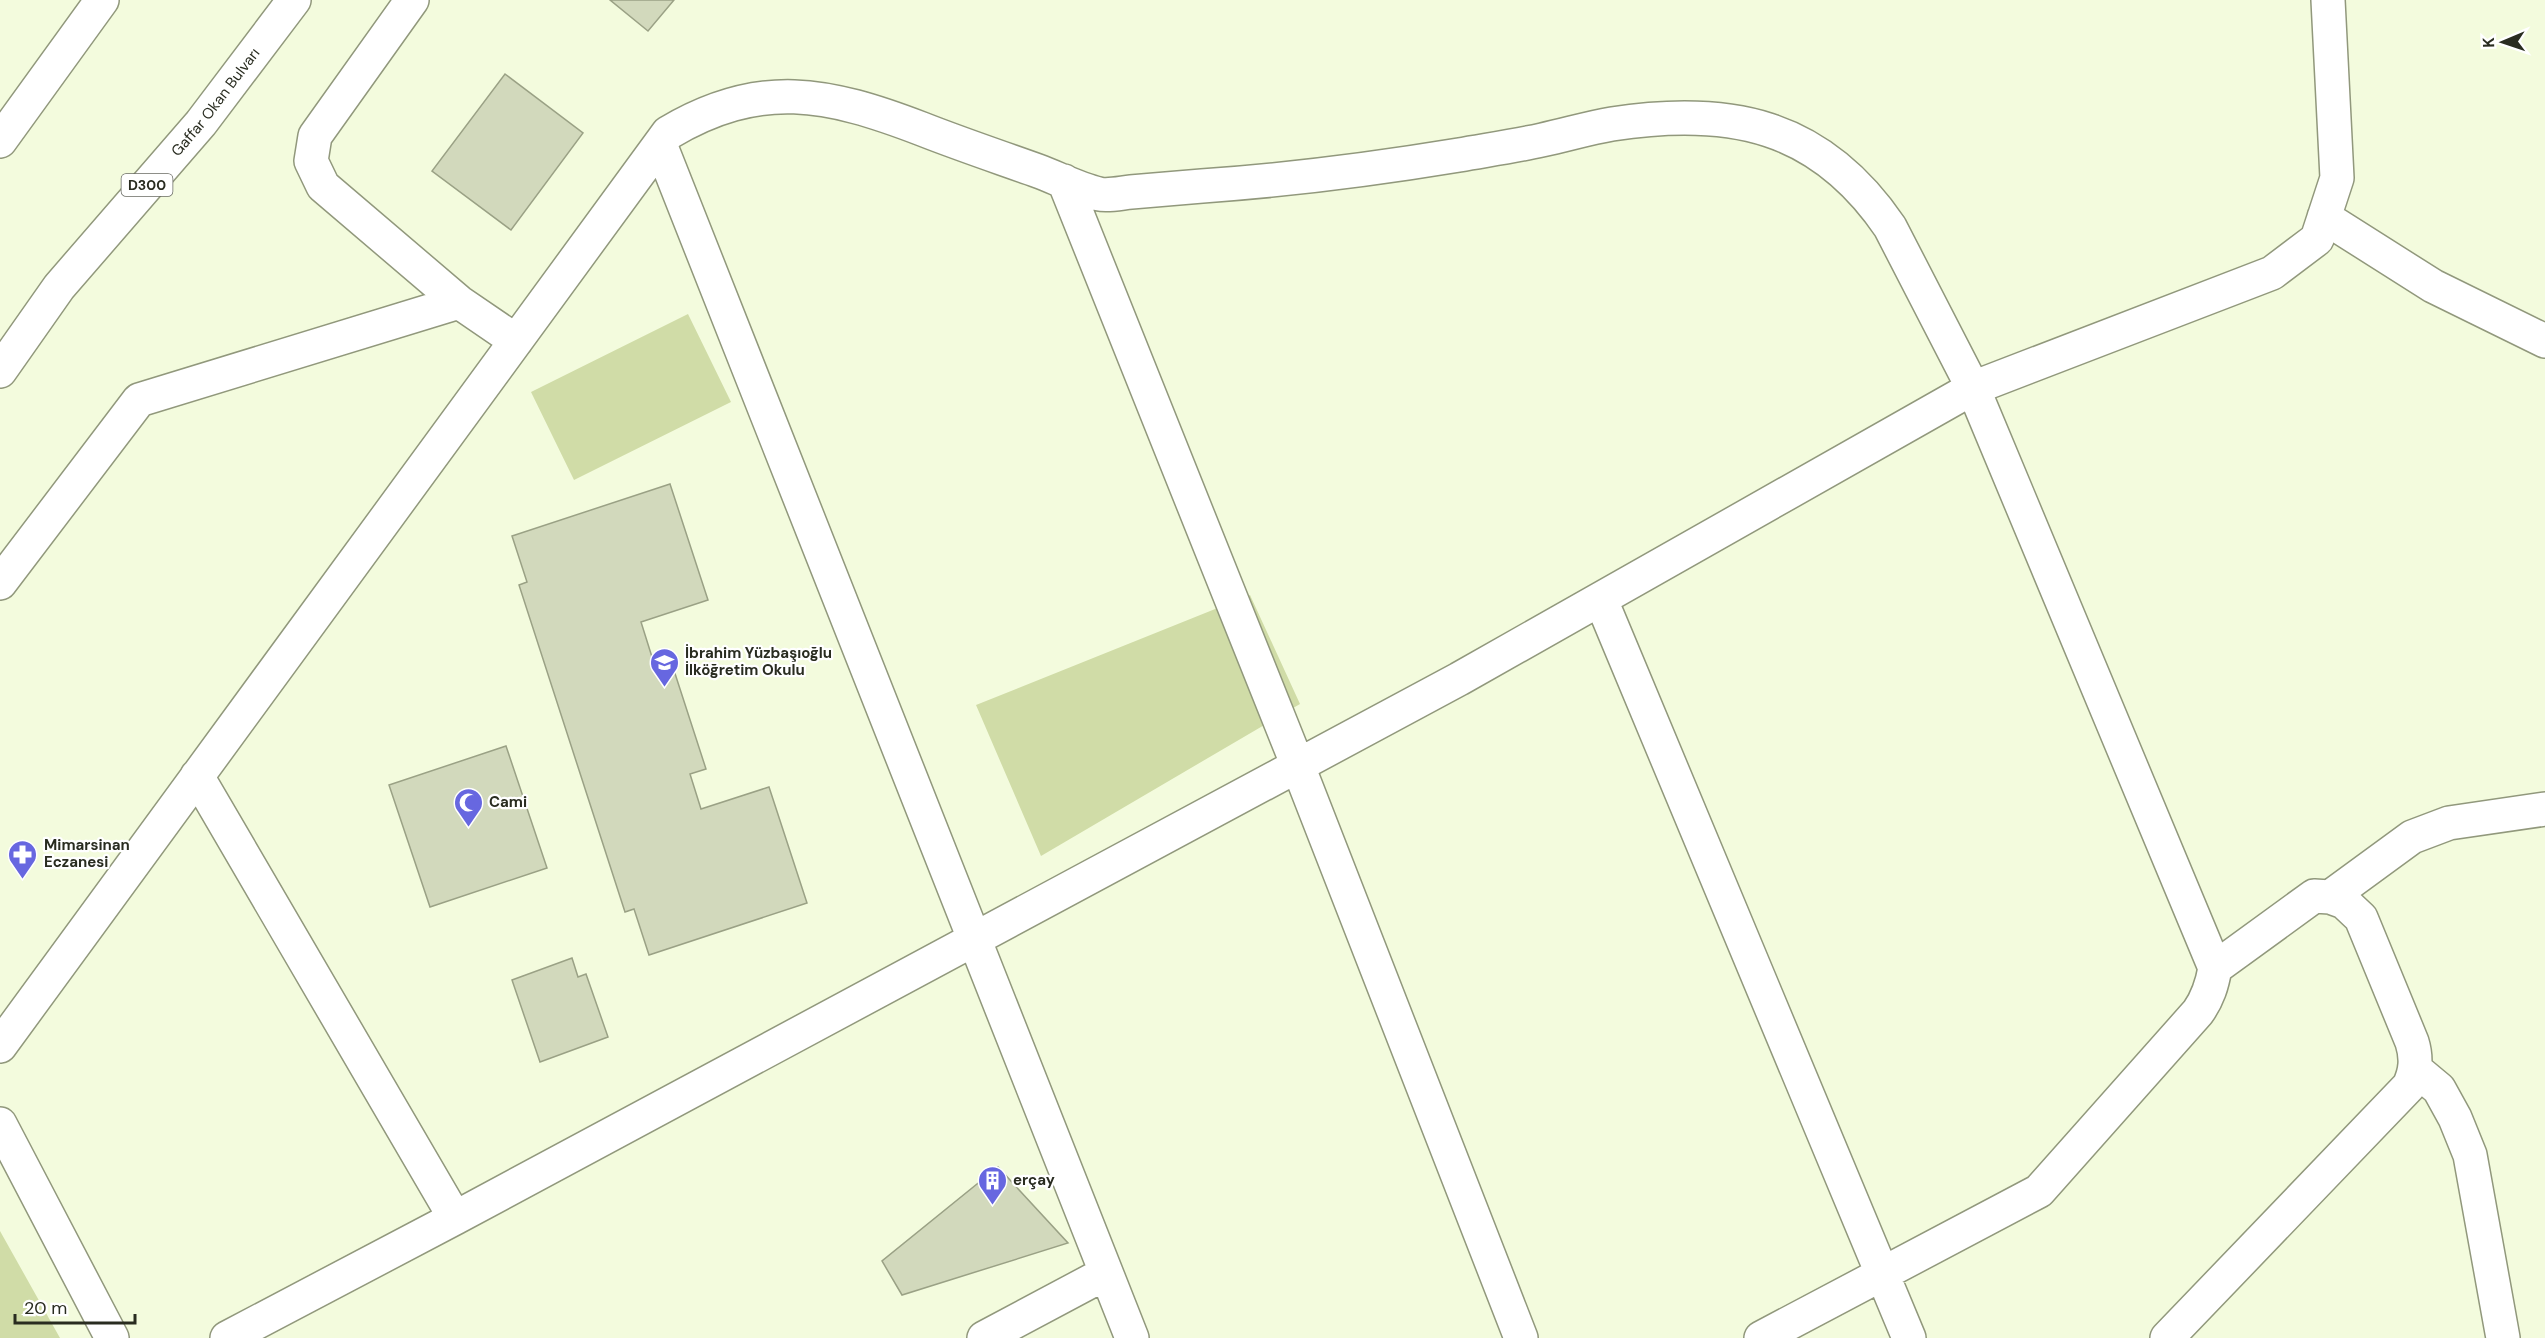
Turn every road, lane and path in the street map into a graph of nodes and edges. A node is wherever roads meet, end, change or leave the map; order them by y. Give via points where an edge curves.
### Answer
1 (102, 0) edge
2 (294, 0) edge
3 (412, 0) edge
4 (2328, 0) edge
5 (0, 141) edge
6 (660, 144) junction
7 (1064, 181) junction
8 (2324, 217) junction
9 (459, 302) junction
10 (2545, 340) edge
11 (516, 341) junction
12 (0, 371) edge
13 (1973, 388) junction
14 (0, 583) edge
15 (1601, 600) junction
16 (1298, 766) junction
17 (197, 776) junction
18 (2545, 809) edge
19 (2330, 897) junction
20 (975, 938) junction
21 (2215, 968) junction
22 (0, 1046) edge
23 (2415, 1069) junction
24 (0, 1124) edge
25 (455, 1218) junction
26 (1106, 1272) junction
27 (1883, 1274) junction
28 (112, 1338) edge
29 (227, 1338) edge
30 (984, 1338) edge
31 (1132, 1338) edge
32 (1521, 1338) edge
33 (1761, 1338) edge
34 (1909, 1338) edge
35 (2167, 1338) edge
36 (2503, 1338) edge

1 - 5 main road
2 - 12 main road, Gaffar Okan Bulvarı / D300 via 201,123 59,287
3 - 9 main road via 315,136 311,161 323,186
4 - 8 main road via 2337,178
6 - 7 main road via 669,133 714,110 758,99 797,96 859,106
6 - 11 main road
6 - 20 main road
7 - 13 main road via 1101,194 1113,194 1440,158 1647,120 1758,126 1785,135 1832,162 1873,202 1890,227
7 - 16 main road
8 - 10 main road via 2433,286
8 - 13 main road via 2317,239 2272,273
9 - 11 main road
9 - 14 main road via 139,400
11 - 17 main road
13 - 15 main road
13 - 21 main road
15 - 16 main road
15 - 27 main road
16 - 20 main road
16 - 32 main road
17 - 22 main road
17 - 25 main road
18 - 19 main road via 2449,823 2412,837
19 - 21 main road via 2314,896
19 - 23 main road via 2344,902 2361,918 2412,1042
20 - 25 main road
20 - 26 main road
21 - 27 main road via 2206,1001 2198,1012 2039,1191
23 - 35 main road via 2409,1086
23 - 36 main road via 2439,1089 2470,1155
24 - 28 main road
25 - 29 main road
26 - 30 main road
26 - 31 main road
27 - 33 main road
27 - 34 main road

